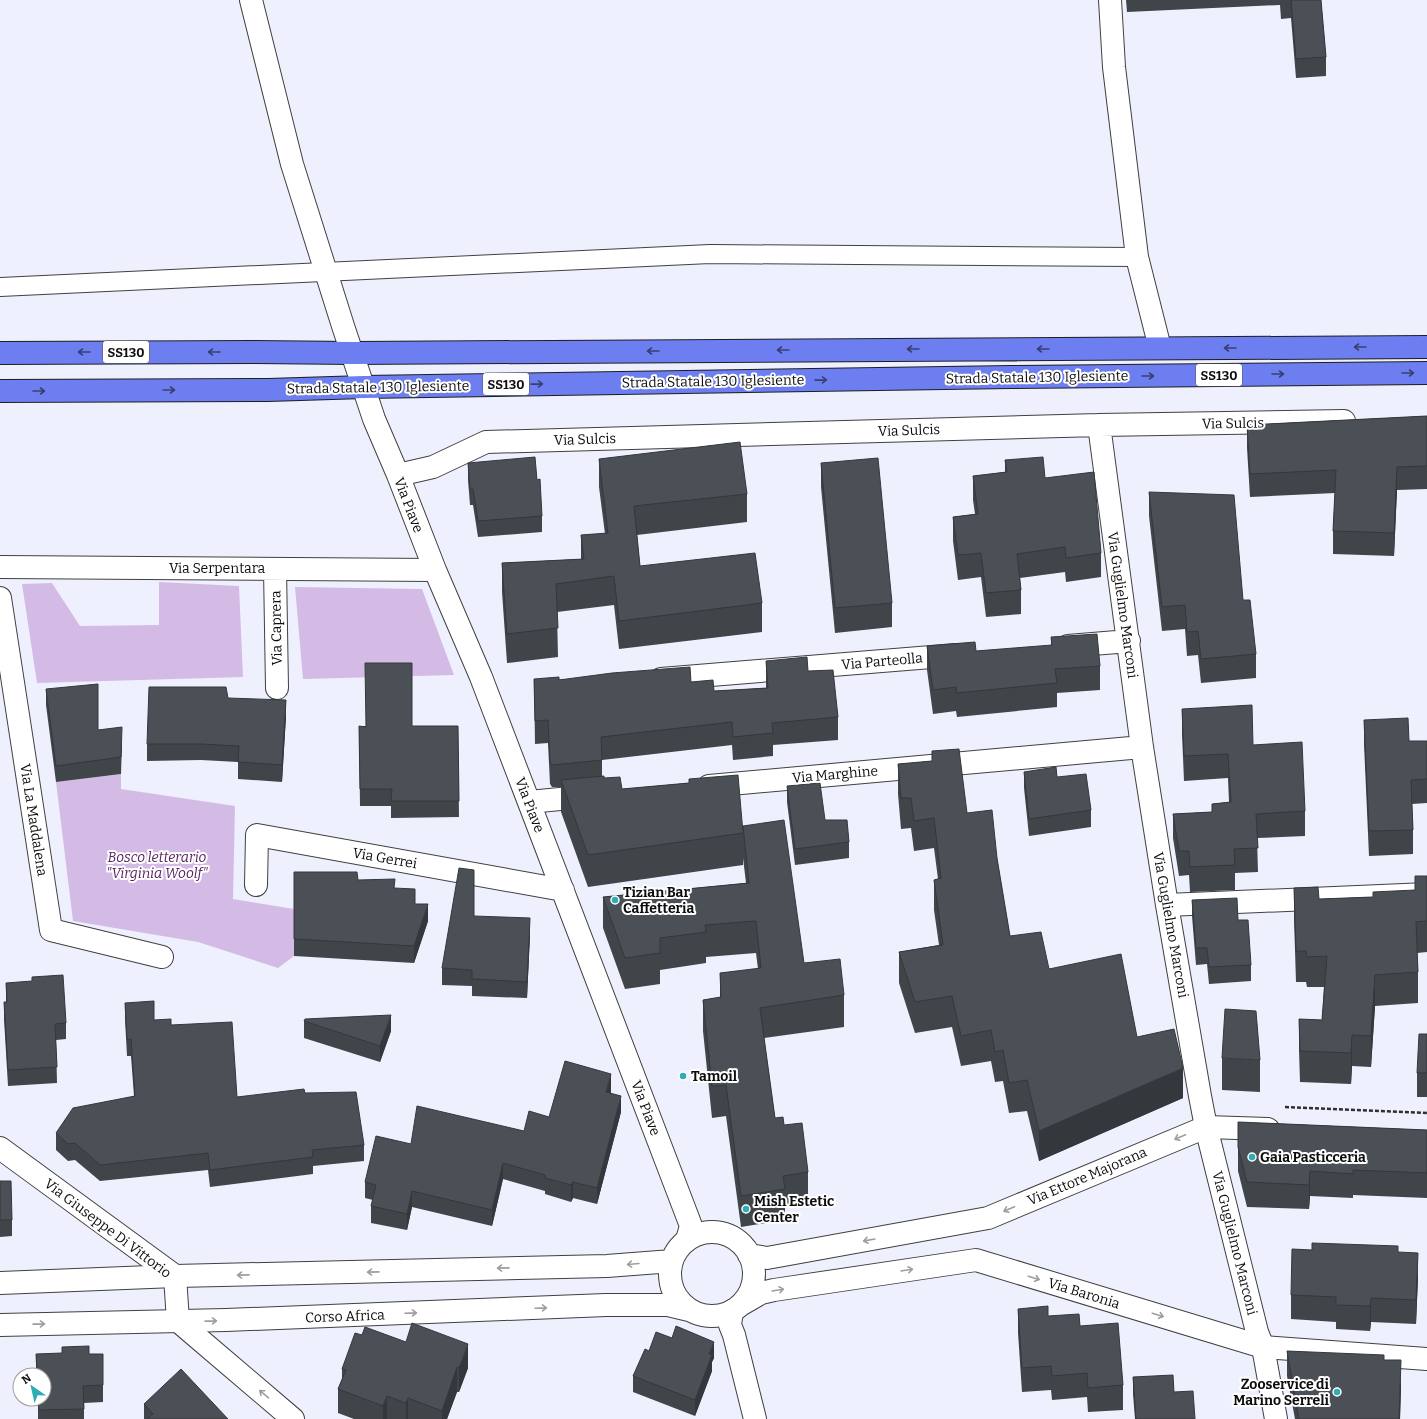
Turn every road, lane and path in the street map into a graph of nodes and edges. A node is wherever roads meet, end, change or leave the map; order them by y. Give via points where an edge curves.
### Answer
1 (251, 0) edge
2 (1110, 0) edge
3 (1137, 257) junction
4 (327, 272) junction
5 (0, 287) edge
6 (1427, 347) edge
7 (1160, 348) junction
8 (0, 353) edge
9 (353, 353) junction
10 (1427, 373) edge
11 (364, 387) junction
12 (0, 391) edge
13 (1363, 421) edge
14 (1100, 425) junction
15 (398, 475) junction
16 (0, 567) edge
17 (275, 568) junction
18 (434, 570) junction
19 (0, 598) edge
20 (1128, 641) junction
21 (1049, 647) edge
22 (977, 653) edge
23 (643, 681) edge
24 (277, 688) dead end
25 (1142, 746) junction
26 (690, 787) edge
27 (611, 794) edge
28 (529, 802) junction
29 (256, 885) dead end
30 (563, 890) junction
31 (1427, 894) edge
32 (1167, 905) junction
33 (162, 957) dead end
34 (1281, 1107) dead end
35 (1427, 1113) edge
36 (1206, 1126) junction
37 (1288, 1129) edge
38 (0, 1148) edge
39 (693, 1229) junction
40 (733, 1233) dead end
41 (750, 1255) junction
42 (672, 1261) junction
43 (175, 1276) junction
44 (0, 1283) edge
45 (689, 1310) junction
46 (730, 1314) junction
47 (178, 1321) junction
48 (0, 1325) edge
49 (1263, 1348) junction
50 (1427, 1359) edge
51 (293, 1419) edge
52 (755, 1419) edge
53 (1276, 1419) edge

1 - 4 street, Via Piave via 292,164
2 - 3 street via 1114,67
3 - 4 lane via 710,254
3 - 7 street
4 - 5 lane
4 - 9 street, Via Piave
6 -> 7 main road, Strada Statale 130 Iglesiente / SS130
7 -> 9 main road, Strada Statale 130 Iglesiente / SS130
9 -> 8 main road, Strada Statale 130 Iglesiente / SS130
9 - 11 street, Via Piave
11 -> 10 main road, Strada Statale 130 Iglesiente / SS130
12 -> 11 main road, Strada Statale 130 Iglesiente / SS130
11 - 15 street, Via Piave via 374,419
13 - 14 street, Via Sulcis
14 - 15 street, Via Sulcis via 486,442 433,467
14 - 20 street, Via Guglielmo Marconi
15 - 18 street, Via Piave
16 - 17 street, Via Serpentara
17 - 18 street, Via Serpentara
17 - 24 street, Via Caprera
18 - 28 street, Via Piave via 481,677
19 - 33 street, Via La Maddalena via 51,930
20 - 21 street
20 - 25 street, Via Guglielmo Marconi
22 - 23 street, Via Parteolla
25 - 26 street, Via Marghine
25 - 32 street, Via Guglielmo Marconi
27 - 28 street
28 - 30 street, Via Piave
29 - 30 street, Via Gerrei via 257,835
30 - 39 street, Via Piave
31 - 32 street
32 - 36 street, Via Guglielmo Marconi
34 - 35 path
36 - 37 street, Via Ettore Majorana
36 -> 41 street, Via Ettore Majorana via 988,1218 767,1258
36 - 49 street, Via Guglielmo Marconi
38 - 43 street, Via Giuseppe Di Vittorio
39 - 40 path
39 - 41 street via 726,1235 744,1246
39 - 42 street
41 - 46 street via 753,1280 748,1297
42 -> 43 street via 607,1266
42 - 45 street via 670,1277 674,1293
43 - 44 street
43 - 47 street, Via Giuseppe Di Vittorio
45 - 46 street via 698,1314
47 -> 45 street, Corso Africa via 620,1305 668,1305
46 -> 49 street, Via Baronia via 761,1293 774,1290 976,1260
46 - 52 street
48 -> 47 street, Corso Africa
51 -> 47 street
49 - 50 street, Via Baronia
49 - 53 street, Via Guglielmo Marconi

